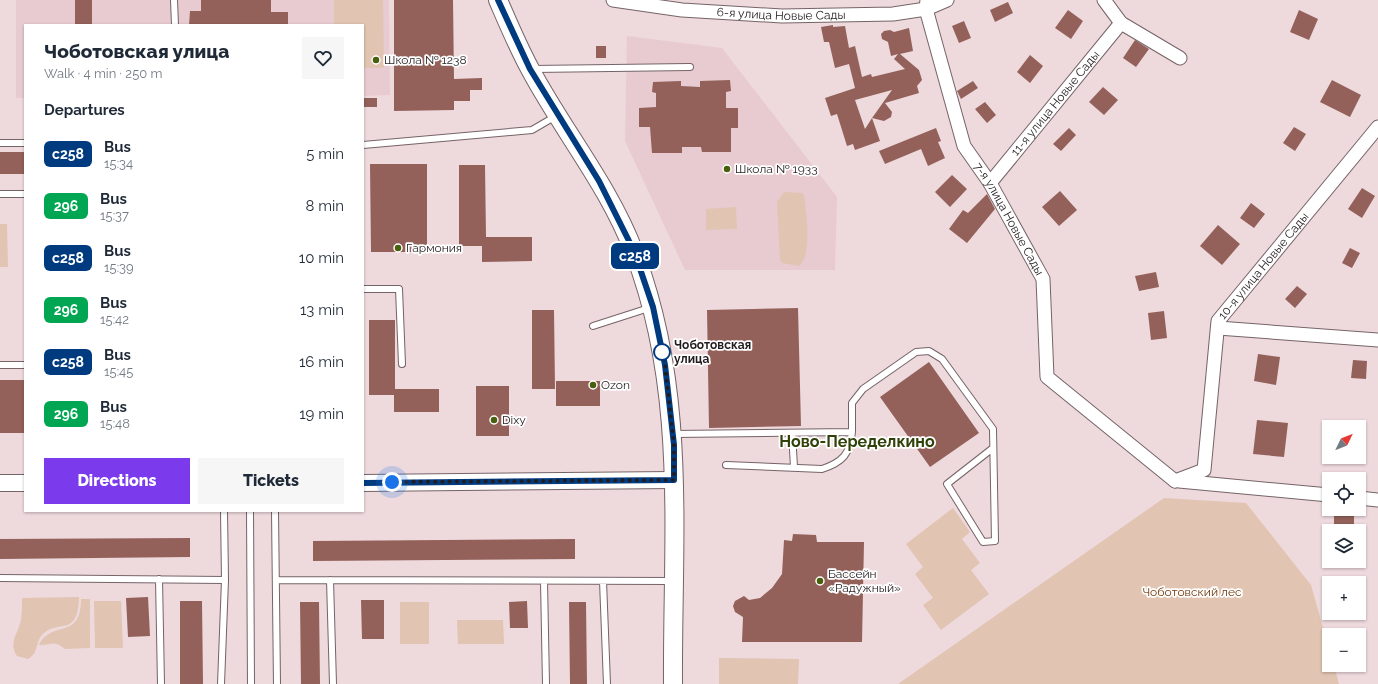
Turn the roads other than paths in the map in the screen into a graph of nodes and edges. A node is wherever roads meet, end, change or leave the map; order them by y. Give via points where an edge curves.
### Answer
1 (174, 0) edge
2 (498, 0) edge
3 (613, 0) edge
4 (947, 0) edge
5 (1104, 0) edge
6 (927, 4) edge
7 (683, 5) edge
8 (1121, 23) junction
9 (175, 24) edge
10 (1180, 58) dead end
11 (690, 67) dead end
12 (530, 69) junction
13 (558, 116) junction
14 (1378, 127) edge
15 (0, 143) edge
16 (24, 143) edge
17 (364, 145) edge
18 (990, 183) junction
19 (0, 194) edge
20 (24, 194) edge
21 (364, 289) edge
22 (653, 307) junction
23 (593, 326) dead end
24 (1218, 328) junction
25 (1378, 340) edge
26 (402, 364) dead end
27 (0, 365) edge
28 (24, 365) edge
29 (852, 432) junction
30 (792, 433) junction
31 (673, 434) junction
32 (993, 448) junction
33 (726, 466) dead end
34 (794, 467) junction
35 (674, 480) junction
36 (1175, 481) junction
37 (0, 483) edge
38 (24, 483) edge
39 (364, 483) edge
40 (1322, 494) edge
41 (1366, 499) edge
42 (1378, 500) edge
43 (224, 512) edge
44 (250, 512) edge
45 (275, 512) edge
46 (0, 578) edge
47 (159, 580) junction
48 (225, 580) junction
49 (276, 580) junction
50 (330, 580) junction
51 (544, 581) junction
52 (603, 581) junction
53 (673, 582) junction
54 (161, 684) edge
55 (221, 684) edge
56 (251, 684) edge
57 (277, 684) edge
58 (333, 684) edge
59 (546, 684) edge
60 (607, 684) edge
61 (673, 684) edge

1 - 9 lane
2 - 12 main road
3 - 7 street, 6-я улица Новые Сады
4 - 6 street, 6-я улица Новые Сады
5 - 8 street
6 - 7 street, 6-я улица Новые Сады via 893,14 782,16
6 - 18 street, 7-я улица Новые Сады via 964,146
8 - 10 street
8 - 18 street, 11-я улица Новые Сады
11 - 12 lane
12 - 13 main road
13 - 17 lane via 532,130
13 - 22 main road via 602,188 634,251
14 - 24 street, 10-я улица Новые Сады via 1218,321
15 - 16 lane
18 - 36 street, 7-я улица Новые Сады via 1043,279 1047,377
19 - 20 lane
21 - 26 lane via 399,289
22 - 23 lane
22 - 31 main road via 665,365
24 - 25 street
24 - 36 street, 10-я улица Новые Сады via 1204,470
27 - 28 lane
29 - 30 lane
29 - 32 lane via 852,403 864,389 916,352 929,351 942,359 993,429
29 - 34 lane via 850,445 844,457 835,465 822,469
30 - 31 lane
30 - 34 lane
31 - 35 main road
32 - 32 lane via 995,541 983,542 947,484
33 - 34 lane
35 - 39 street
35 - 53 main road
36 - 40 street
37 - 38 street
41 - 42 street
43 - 48 lane
44 - 56 lane
45 - 49 lane
46 - 47 lane
47 - 48 lane
47 - 54 lane
48 - 55 lane
49 - 50 lane
49 - 57 lane
50 - 51 lane
50 - 58 lane
51 - 52 lane
51 - 59 lane
52 - 53 lane
52 - 60 lane
53 - 61 main road

